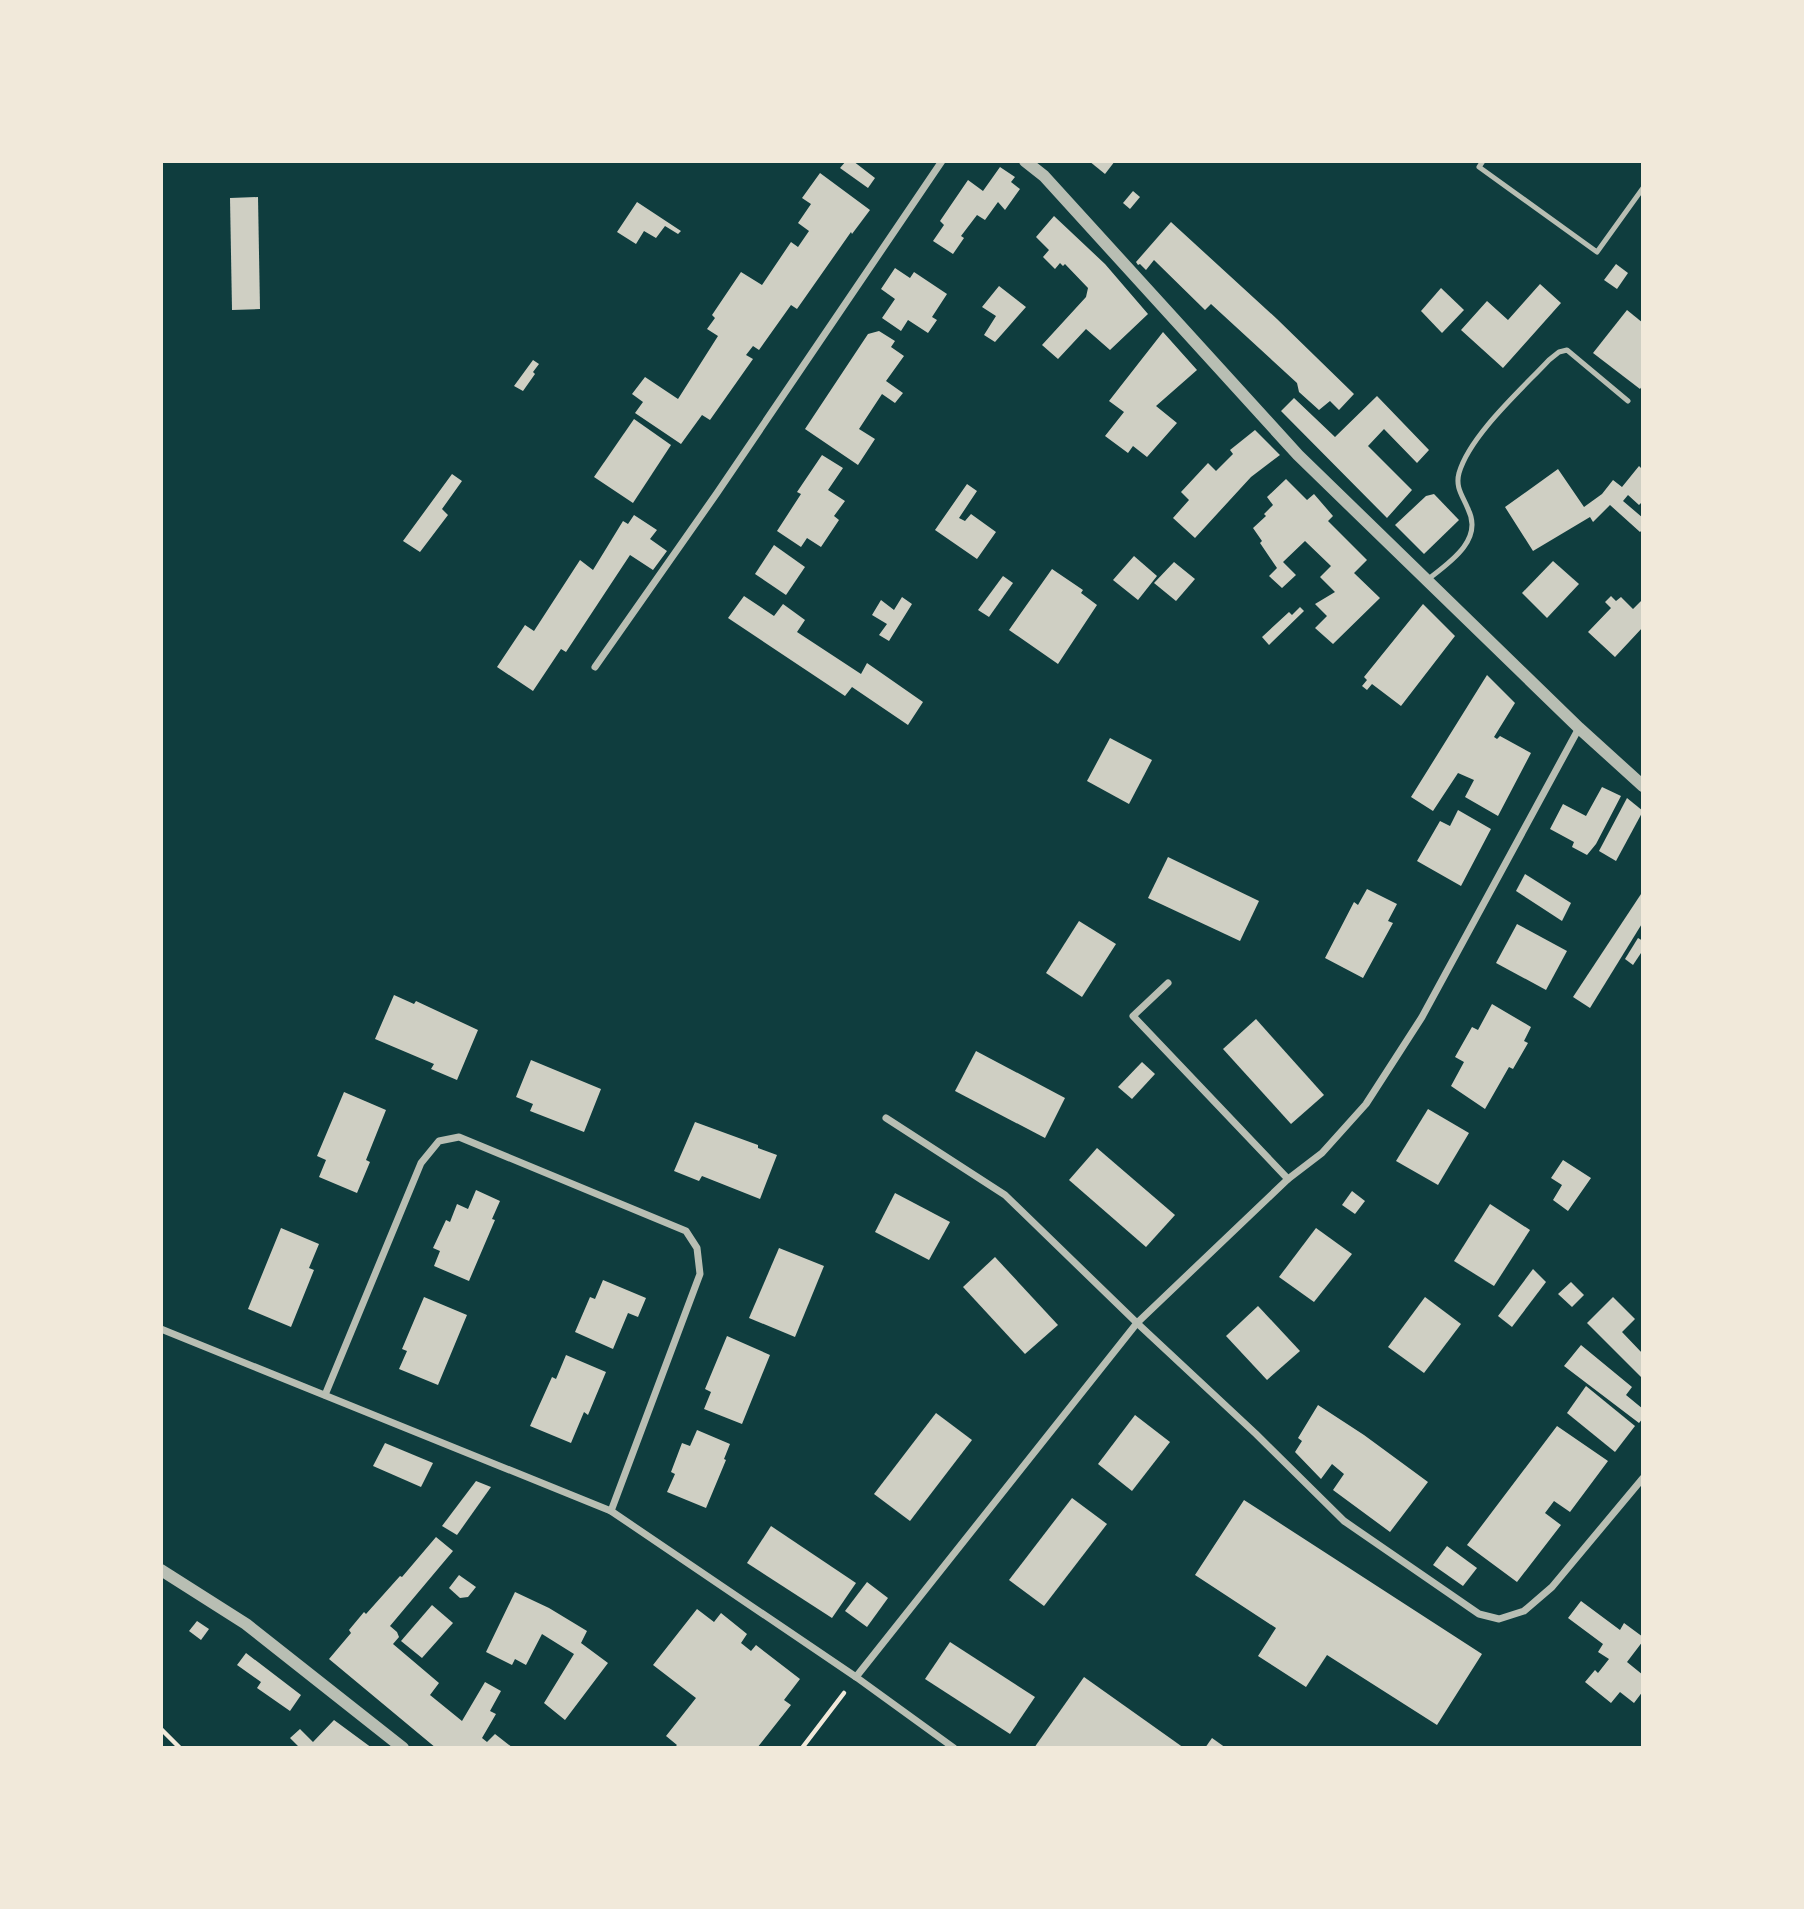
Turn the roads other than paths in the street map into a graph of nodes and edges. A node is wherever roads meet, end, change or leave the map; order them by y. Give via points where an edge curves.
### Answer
1 (942, 161) edge
2 (1025, 161) edge
3 (1472, 161) edge
4 (1481, 164) edge
5 (1643, 188) edge
6 (1628, 401) dead end
7 (1427, 580) junction
8 (595, 667) dead end
9 (1579, 728) junction
10 (1643, 786) edge
11 (1168, 984) dead end
12 (886, 1118) dead end
13 (1288, 1179) junction
14 (1137, 1323) junction
15 (161, 1329) edge
16 (325, 1395) junction
17 (1643, 1478) edge
18 (611, 1511) junction
19 (161, 1570) edge
20 (856, 1677) junction
21 (403, 1748) edge
22 (954, 1748) edge

1 - 8 street
2 - 7 street via 1044,176 1298,455
3 - 4 lane
4 - 5 lane via 1597,252
6 - 7 lane via 1567,350 1549,360 1475,441 1458,481 1474,525 1472,534
7 - 9 street
9 - 10 street
9 - 13 street via 1422,1017 1366,1104 1322,1153
11 - 13 street via 1133,1016
12 - 14 street via 1005,1195
13 - 14 street
14 - 17 street via 1343,1521 1479,1614 1499,1619 1524,1611 1552,1587
14 - 20 street
15 - 16 street
16 - 18 street
16 - 18 street via 421,1163 439,1141 459,1137 472,1142 686,1231 697,1248 700,1274
18 - 20 street
19 - 21 street via 246,1624
20 - 22 street

